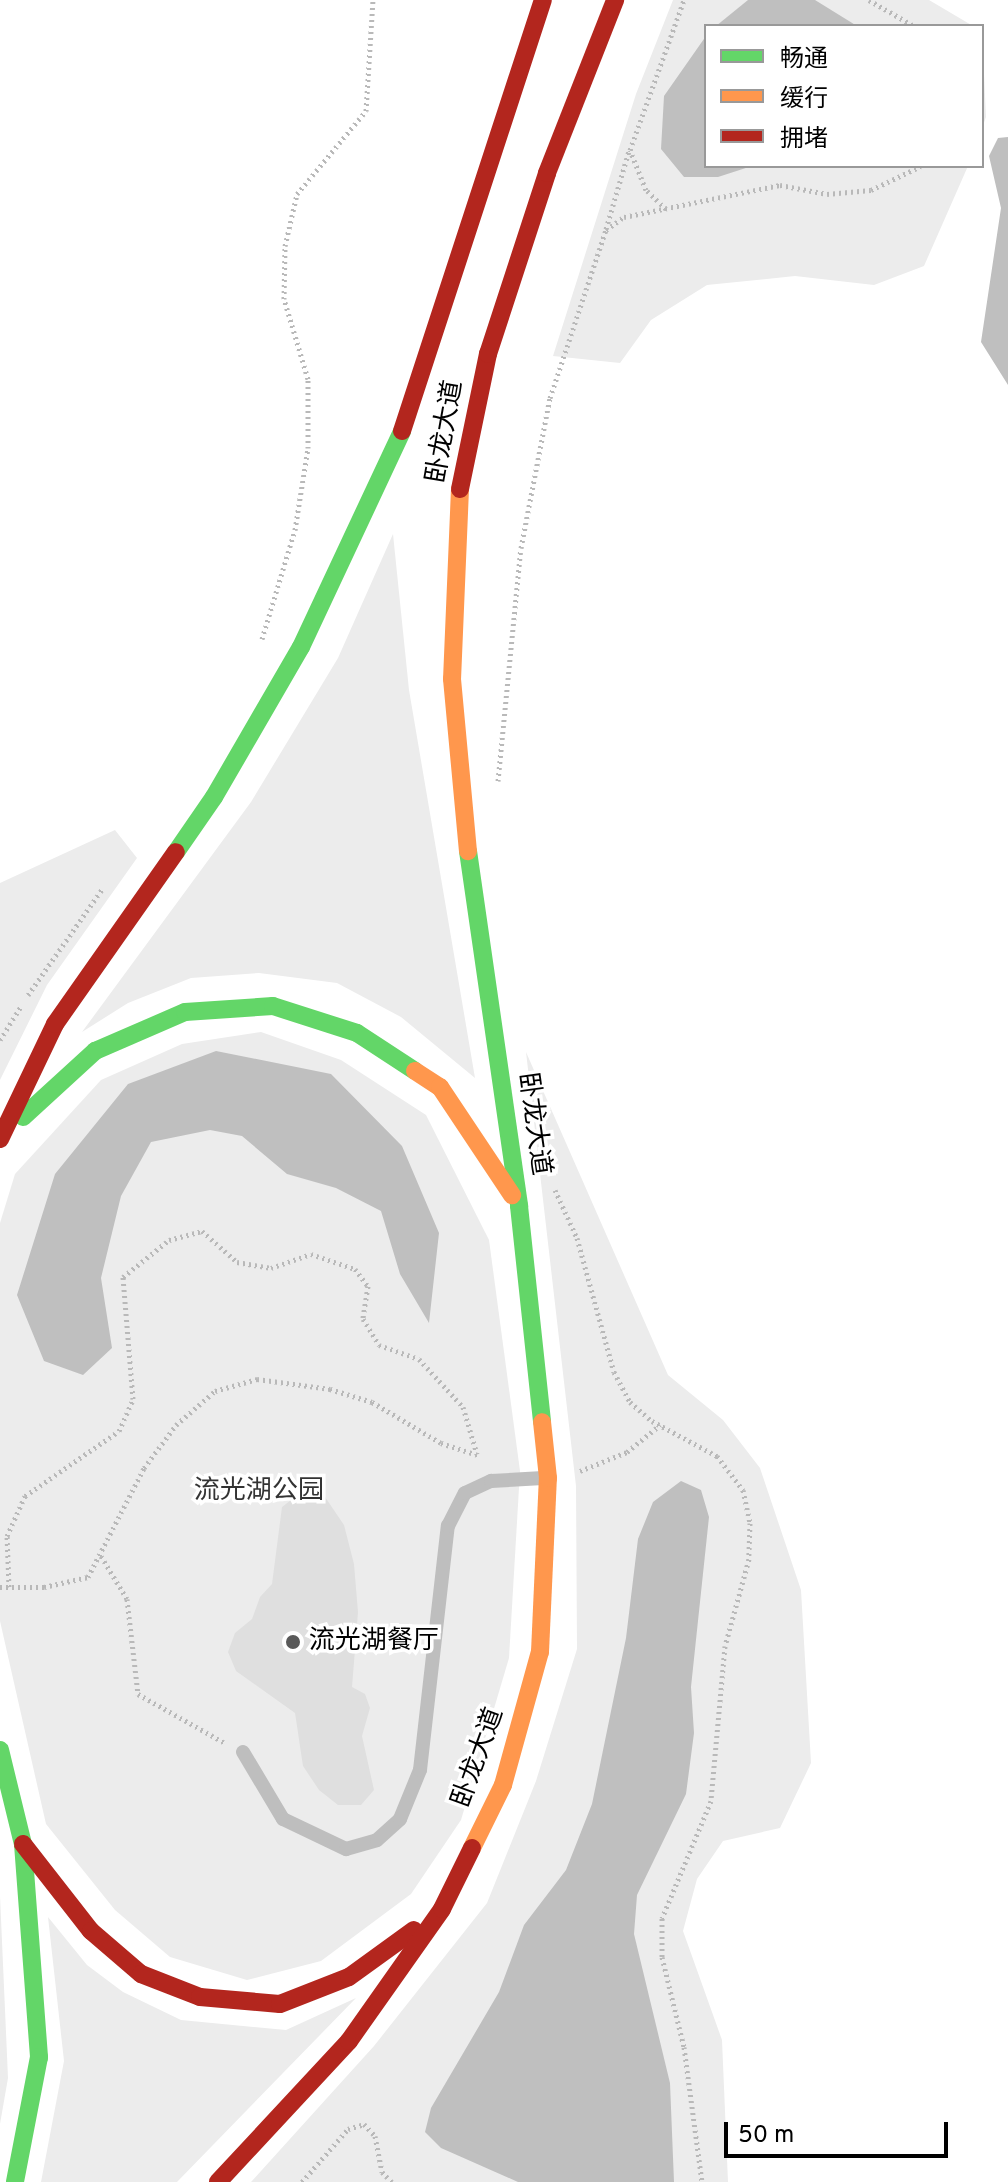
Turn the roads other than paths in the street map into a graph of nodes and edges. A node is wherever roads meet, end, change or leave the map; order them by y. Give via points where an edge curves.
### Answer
1 (543, 0) edge
2 (615, 0) edge
3 (0, 1139) edge
4 (0, 1147) edge
5 (519, 1206) junction
6 (548, 1478) junction
7 (0, 1750) edge
8 (243, 1752) road end
9 (23, 1844) junction
10 (442, 1909) junction
11 (15, 2182) edge
12 (218, 2182) edge

1 - 3 main road, 卧龙大道 via 408,417 301,647 214,797 55,1024
2 - 5 main road, 卧龙大道 via 537,204 488,354 461,466 454,708 477,925
4 - 5 main road via 40,1096 95,1051 185,1012 273,1006 357,1033 440,1087
5 - 6 main road, 卧龙大道
6 - 8 lane via 491,1481 465,1493 448,1526 420,1770 400,1819 377,1840 346,1849 283,1819
6 - 10 main road, 卧龙大道 via 540,1652 503,1785
7 - 9 main road
9 - 10 main road via 101,1940 141,1974 200,1997 280,2004 349,1977
9 - 11 main road via 39,2057
10 - 12 main road, 卧龙大道 via 349,2041

